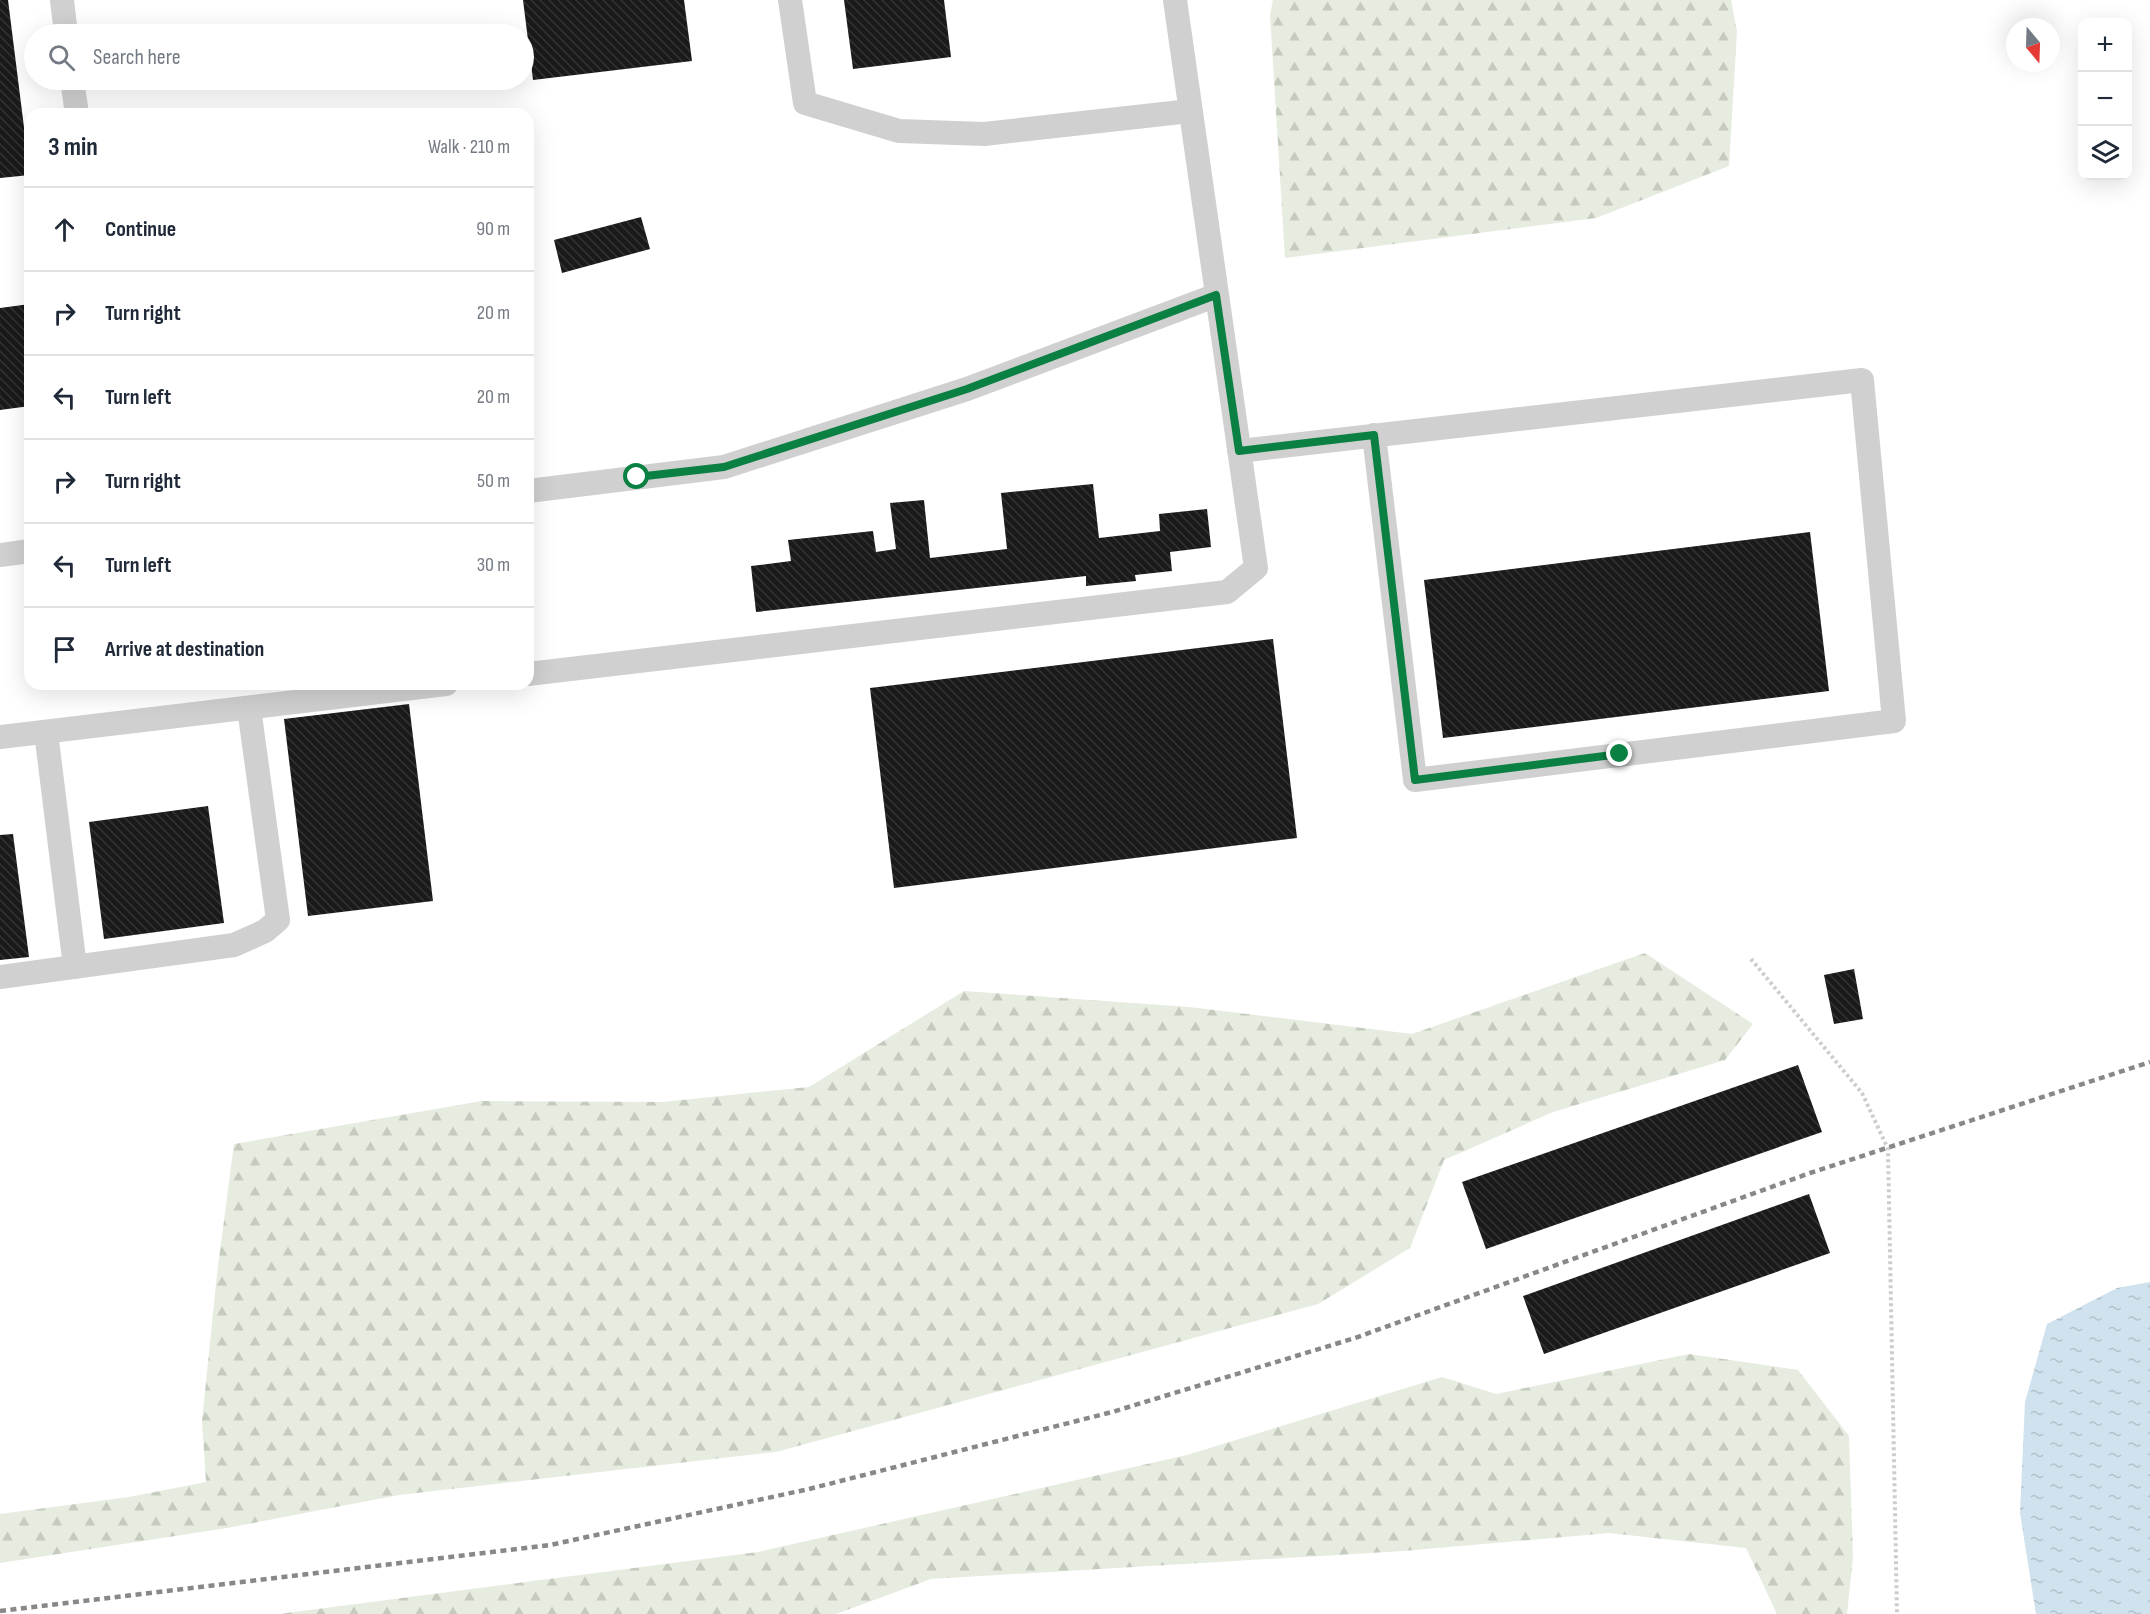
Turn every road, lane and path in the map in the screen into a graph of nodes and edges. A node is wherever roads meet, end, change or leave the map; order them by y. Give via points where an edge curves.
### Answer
1 (62, 0) edge
2 (790, 0) edge
3 (1174, 0) edge
4 (65, 24) edge
5 (73, 90) edge
6 (75, 108) edge
7 (1191, 111) junction
8 (1216, 295) junction
9 (1374, 435) junction
10 (1239, 451) junction
11 (534, 490) edge
12 (24, 552) edge
13 (0, 555) edge
14 (534, 673) edge
15 (397, 690) edge
16 (249, 708) junction
17 (46, 732) junction
18 (0, 737) edge
19 (1751, 958) dead end
20 (75, 967) junction
21 (0, 978) edge
22 (1897, 1614) edge

1 - 4 lane
2 - 7 lane via 806,103 899,131 984,134
3 - 7 lane
5 - 6 lane
7 - 8 lane
8 - 10 lane
8 - 11 lane via 967,389 724,467
9 - 9 lane via 1862,380 1894,721 1415,780
9 - 10 lane
10 - 14 lane via 1256,568 1227,592
12 - 13 lane
15 - 16 lane
16 - 17 lane
16 - 20 lane via 278,920 265,931 234,945
17 - 18 lane
17 - 20 lane
19 - 22 path via 1862,1093 1888,1149
20 - 21 lane

